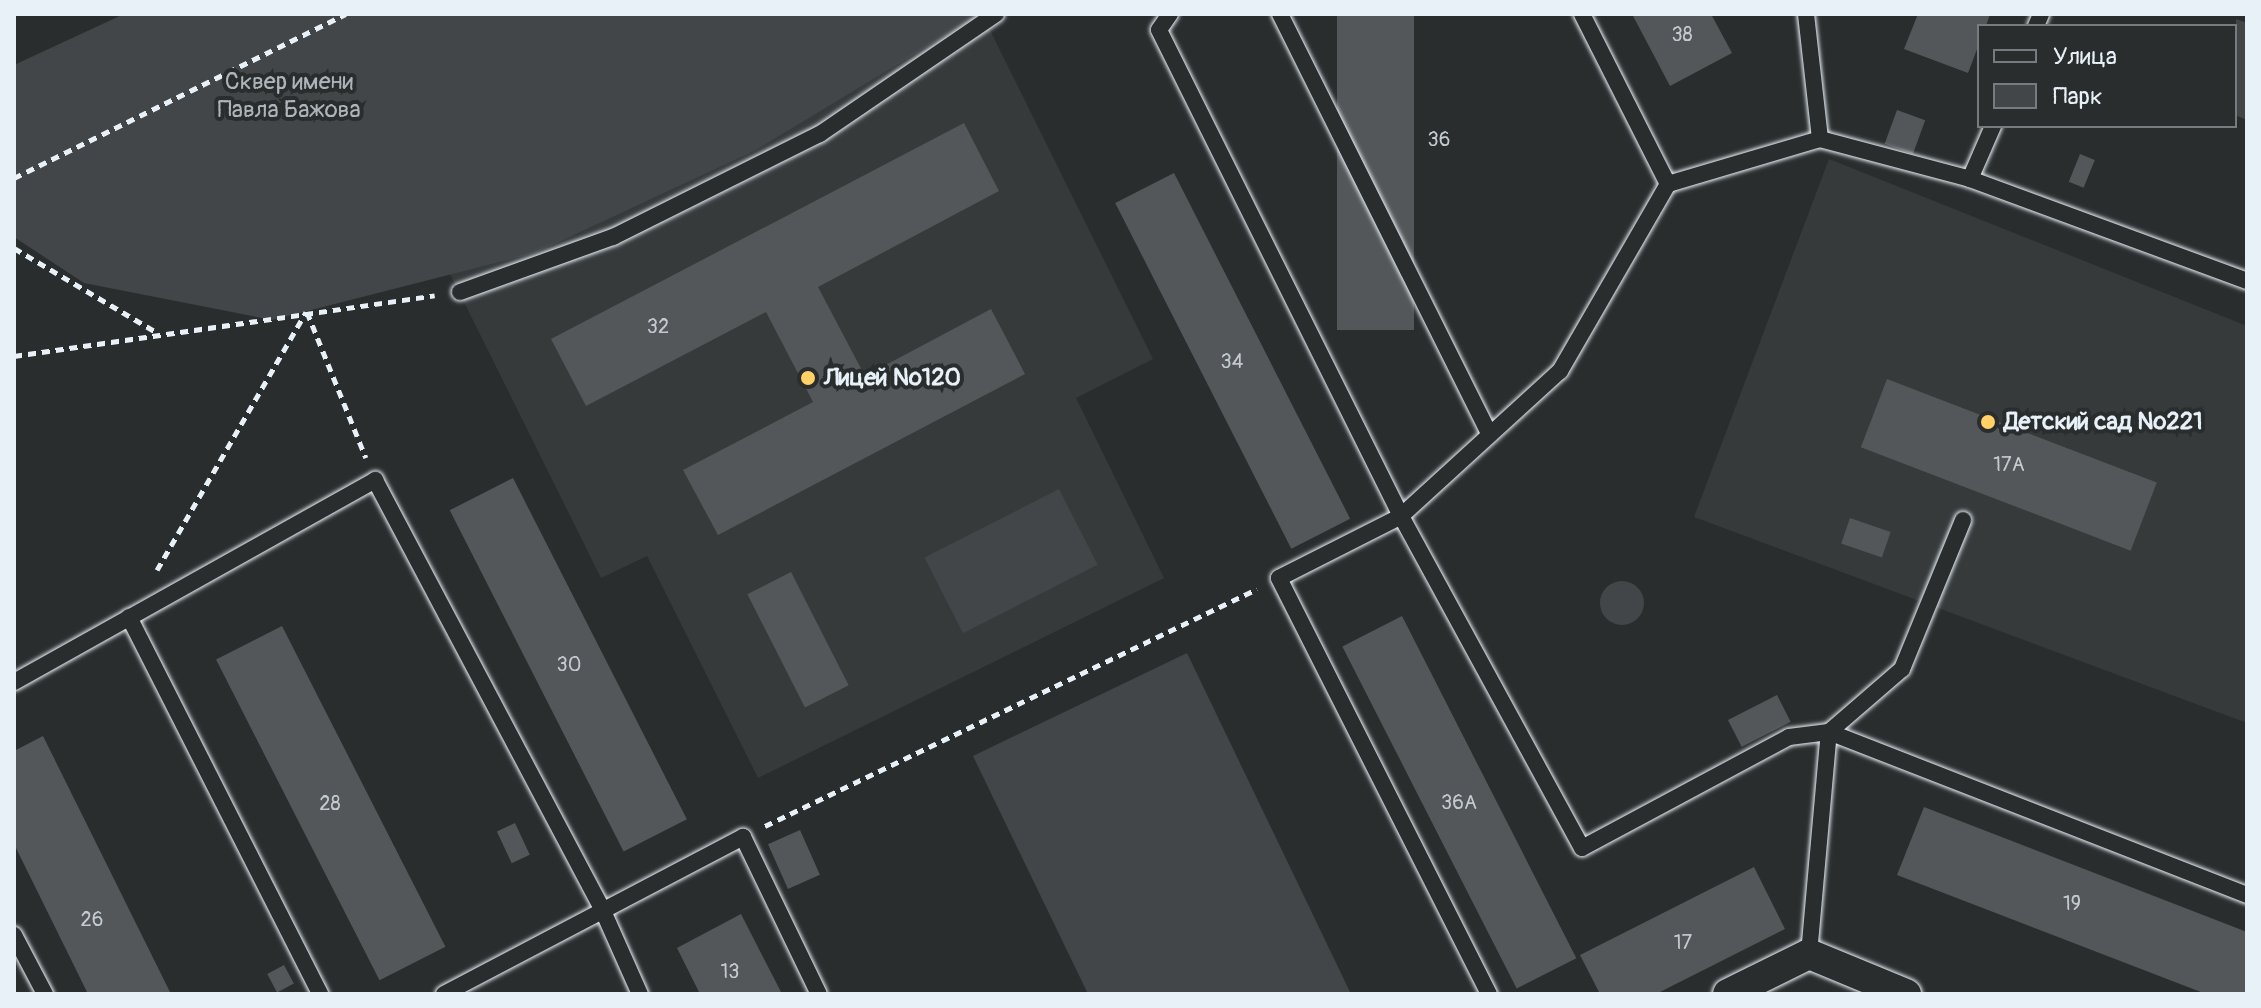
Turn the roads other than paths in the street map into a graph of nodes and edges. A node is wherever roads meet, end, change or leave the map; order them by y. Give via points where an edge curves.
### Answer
1 (996, 14) edge
2 (1170, 14) edge
3 (1280, 14) edge
4 (1582, 14) edge
5 (1806, 14) edge
6 (1992, 128) edge
7 (1820, 139) junction
8 (1970, 179) junction
9 (1668, 184) junction
10 (2247, 281) edge
11 (460, 292) road end
12 (1490, 435) junction
13 (1401, 516) junction
14 (1963, 520) dead end
15 (129, 617) junction
16 (14, 682) edge
17 (1829, 732) junction
18 (2247, 895) edge
19 (603, 911) junction
20 (14, 935) edge
21 (1809, 954) junction
22 (45, 994) edge
23 (320, 994) edge
24 (444, 994) edge
25 (640, 994) edge
26 (819, 994) edge
27 (1489, 994) edge
28 (1728, 994) edge
29 (1906, 994) edge

1 - 11 lane via 820,134 613,237
2 - 13 lane via 1159,30
3 - 12 lane
4 - 9 lane
5 - 7 lane
6 - 8 lane
7 - 8 lane
7 - 9 lane
8 - 10 lane
9 - 12 lane via 1560,371
12 - 13 lane
13 - 17 lane via 1582,848 1789,737
13 - 27 lane via 1279,578
14 - 17 lane via 1902,669
15 - 16 lane
15 - 19 lane via 375,480
15 - 23 lane
17 - 18 lane
17 - 21 lane
19 - 24 lane
19 - 25 lane
19 - 26 lane via 743,837
20 - 22 lane
21 - 28 street
21 - 29 street

